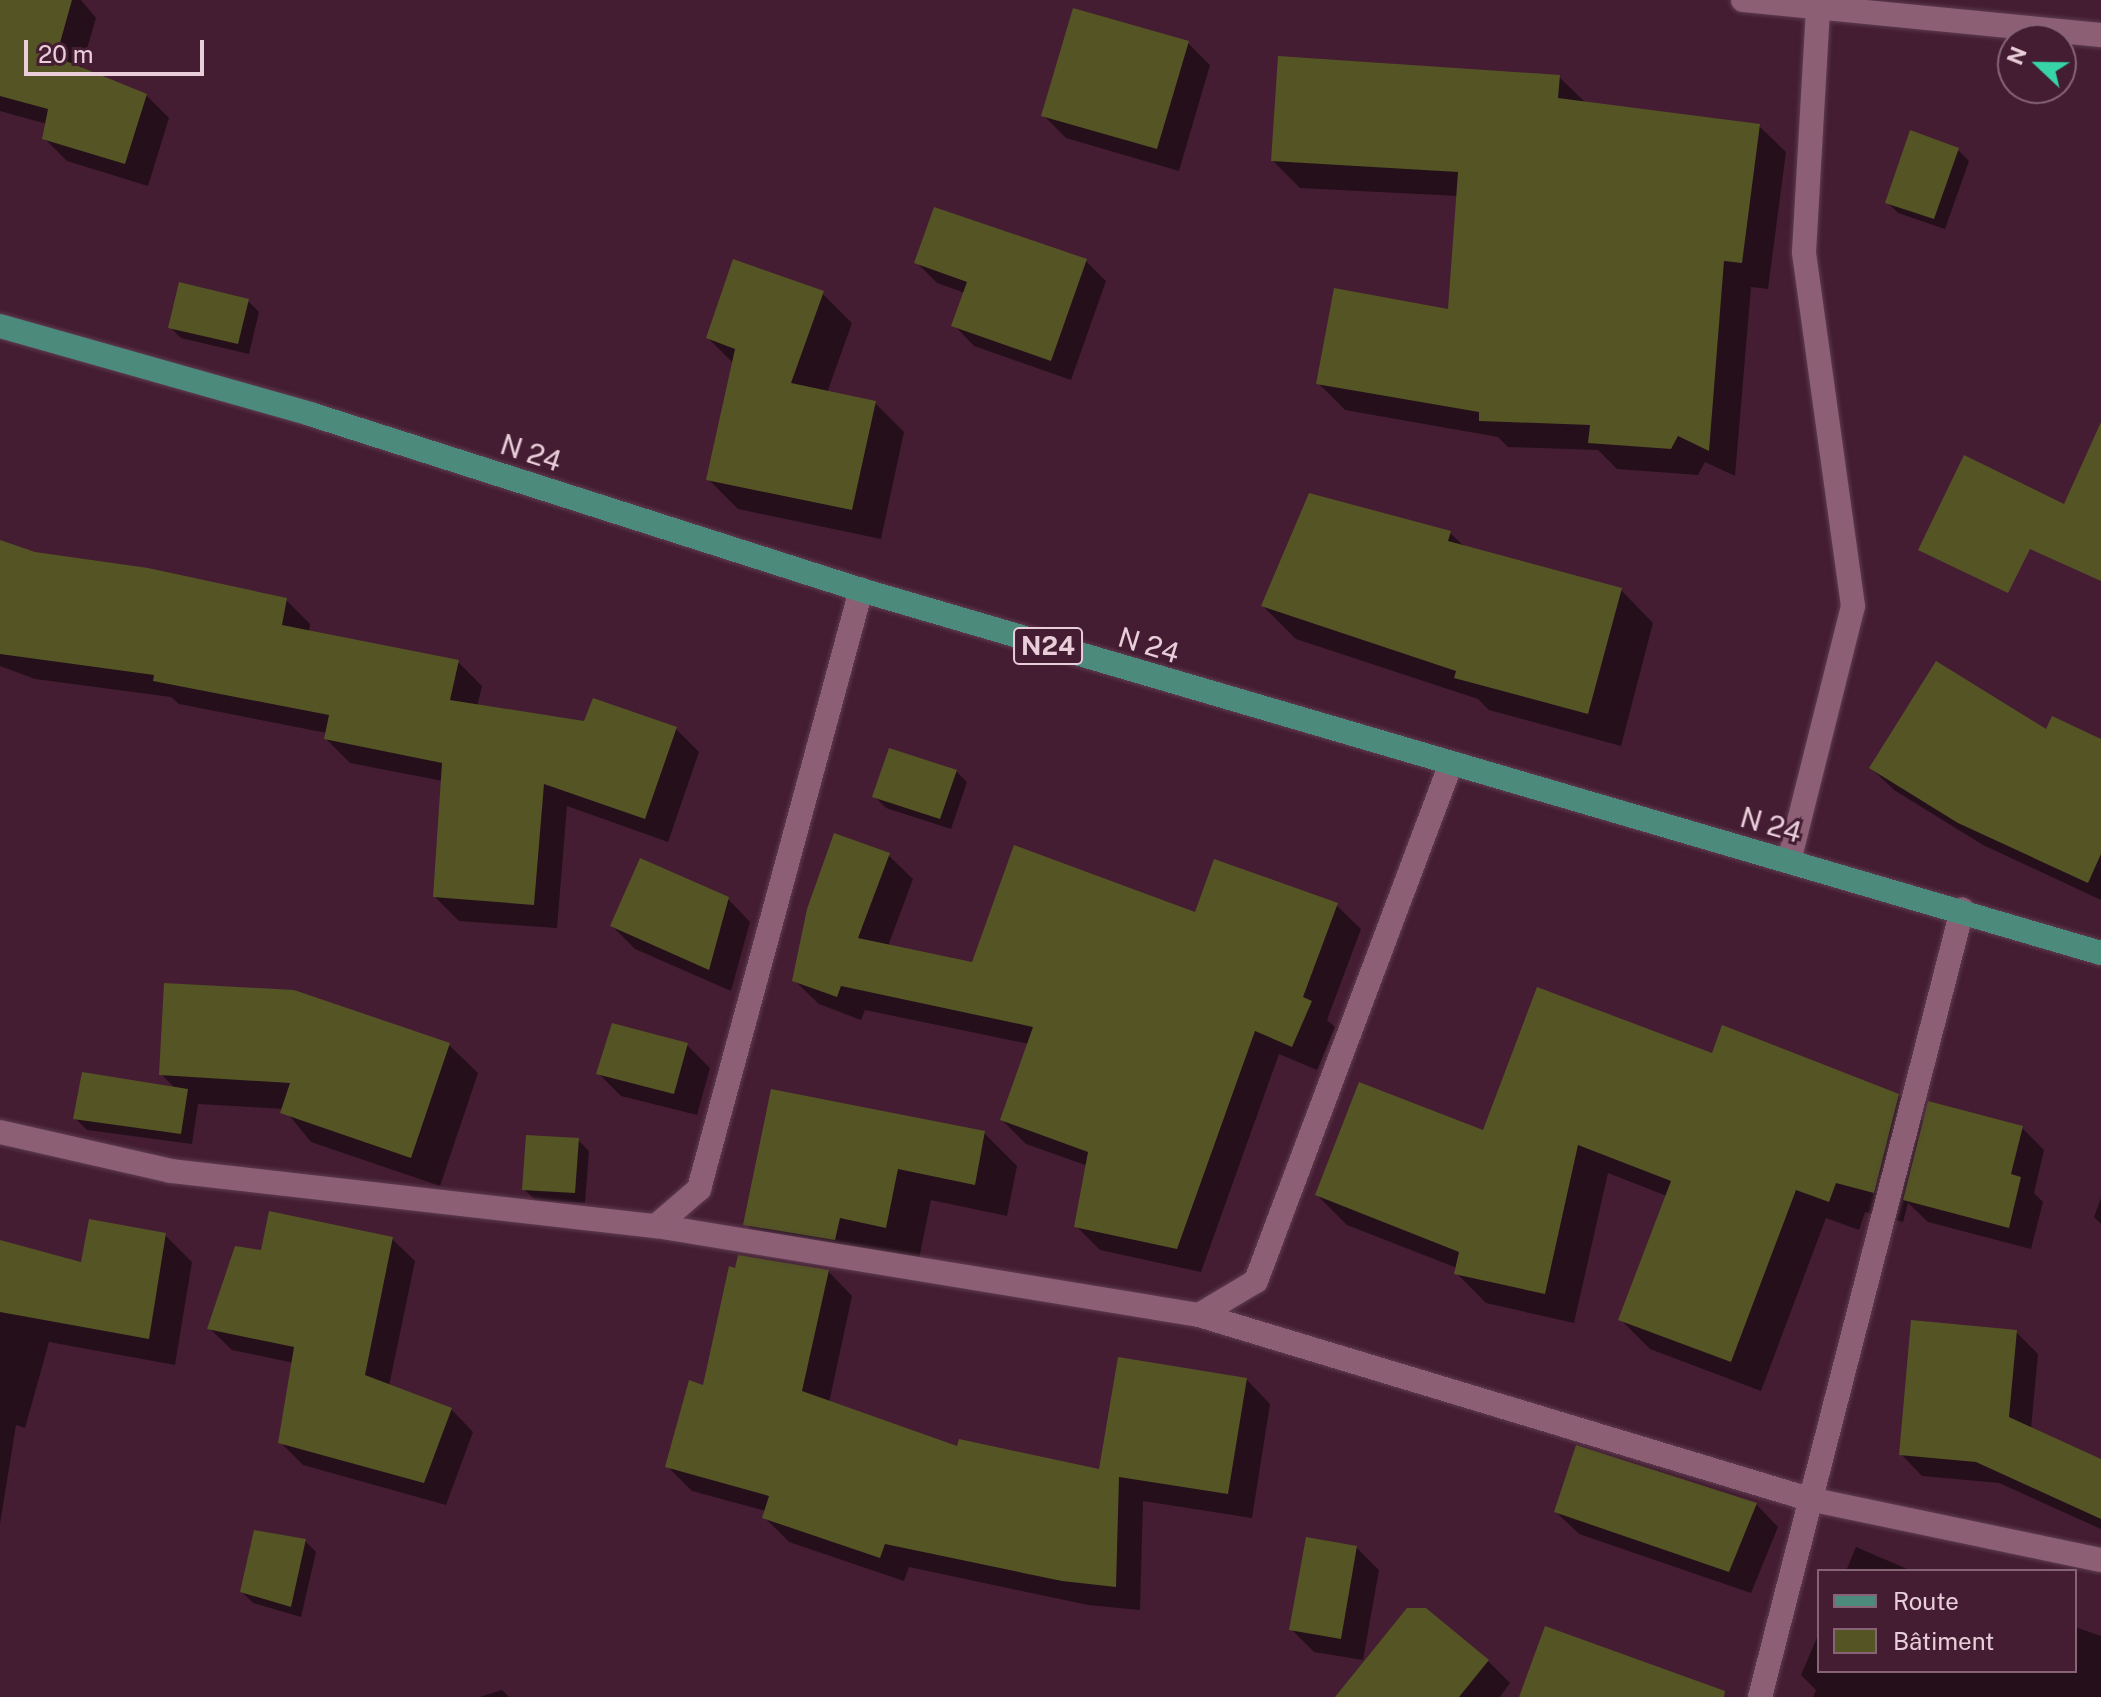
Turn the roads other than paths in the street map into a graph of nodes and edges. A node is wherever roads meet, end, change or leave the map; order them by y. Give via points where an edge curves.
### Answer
1 (1743, 0) edge
2 (1818, 8) junction
3 (2101, 35) edge
4 (0, 326) edge
5 (861, 590) junction
6 (1450, 766) junction
7 (1789, 861) junction
8 (1962, 910) junction
9 (2101, 953) edge
10 (0, 1132) edge
11 (656, 1226) junction
12 (1199, 1315) junction
13 (1809, 1499) junction
14 (2101, 1560) edge
15 (1760, 1697) edge

1 - 2 street
2 - 3 street
2 - 7 street via 1804,252 1853,606
4 - 5 main road, N 24 / N24 via 310,414
5 - 6 main road, N 24 / N24
5 - 11 street via 699,1189
6 - 7 main road, N 24 / N24
6 - 12 street via 1256,1281
7 - 8 main road, N 24 / N24
8 - 9 main road, N 24 / N24
8 - 13 street
10 - 11 street via 171,1171
11 - 12 street
12 - 13 street
13 - 14 street
13 - 15 street

